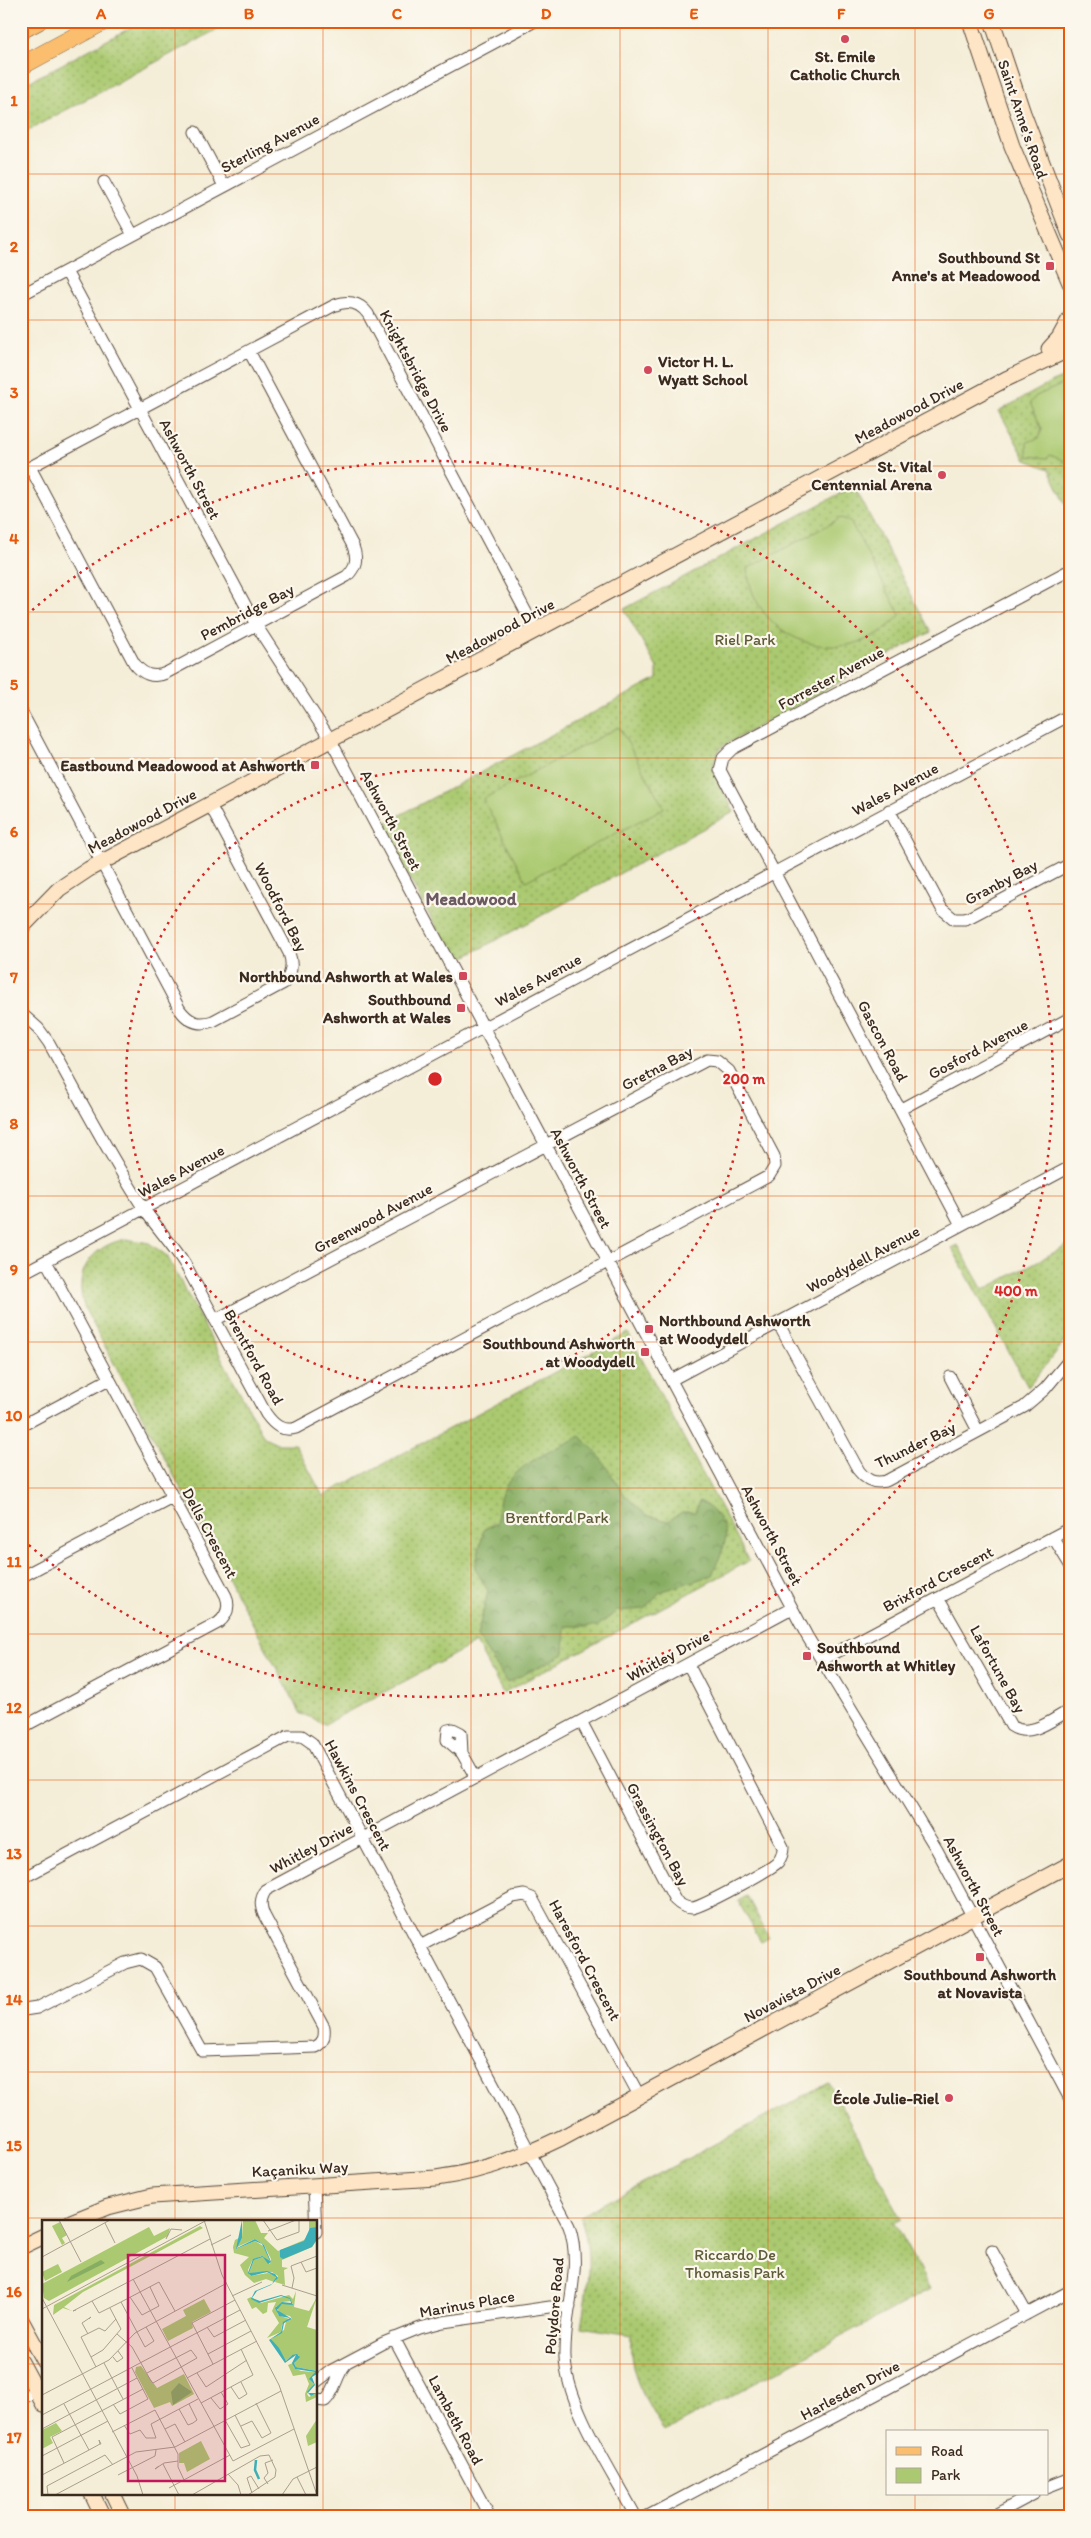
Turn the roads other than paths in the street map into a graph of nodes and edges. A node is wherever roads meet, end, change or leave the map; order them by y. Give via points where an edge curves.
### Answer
1 (38, 21) edge
2 (104, 21) edge
3 (535, 21) edge
4 (970, 21) edge
5 (992, 21) edge
6 (21, 30) edge
7 (21, 66) edge
8 (1012, 83) junction
9 (994, 91) junction
10 (195, 132) dead end
11 (104, 182) dead end
12 (224, 186) junction
13 (133, 235) junction
14 (1070, 235) edge
15 (1062, 266) junction
16 (66, 271) junction
17 (1070, 283) edge
18 (21, 295) edge
19 (1070, 297) edge
20 (1070, 318) edge
21 (1070, 338) edge
22 (1070, 349) edge
23 (249, 351) junction
24 (1049, 355) junction
25 (1070, 358) edge
26 (140, 409) junction
27 (26, 470) edge
28 (1070, 570) edge
29 (256, 625) junction
30 (536, 631) junction
31 (21, 711) edge
32 (1070, 715) edge
33 (330, 741) junction
34 (210, 805) junction
35 (889, 810) junction
36 (101, 862) junction
37 (1070, 864) edge
38 (776, 872) junction
39 (21, 928) edge
40 (21, 1013) edge
41 (1070, 1018) edge
42 (483, 1028) junction
43 (901, 1109) junction
44 (546, 1146) junction
45 (1070, 1167) edge
46 (144, 1209) junction
47 (962, 1225) junction
48 (46, 1261) junction
49 (608, 1262) junction
50 (21, 1274) edge
51 (215, 1320) junction
52 (778, 1323) junction
53 (1070, 1359) edge
54 (950, 1377) dead end
55 (109, 1379) junction
56 (671, 1380) junction
57 (21, 1426) edge
58 (978, 1431) junction
59 (172, 1497) junction
60 (1070, 1528) edge
61 (1054, 1537) junction
62 (1070, 1565) edge
63 (21, 1577) edge
64 (938, 1598) junction
65 (792, 1608) junction
66 (822, 1660) junction
67 (688, 1664) junction
68 (1070, 1710) edge
69 (581, 1721) junction
70 (21, 1728) edge
71 (462, 1753) dead end
72 (476, 1778) junction
73 (363, 1838) junction
74 (1070, 1864) edge
75 (21, 1879) edge
76 (972, 1916) junction
77 (420, 1946) junction
78 (21, 2007) edge
79 (640, 2095) junction
80 (1070, 2099) edge
81 (531, 2152) junction
82 (314, 2185) junction
83 (76, 2220) edge
84 (315, 2220) edge
85 (42, 2237) edge
86 (21, 2247) edge
87 (992, 2251) dead end
88 (1070, 2291) edge
89 (570, 2307) junction
90 (1027, 2314) junction
91 (21, 2320) edge
92 (394, 2338) junction
93 (42, 2358) edge
94 (21, 2362) edge
95 (347, 2362) junction
96 (318, 2381) edge
97 (40, 2389) edge
98 (21, 2399) edge
99 (318, 2400) edge
100 (1070, 2478) edge
101 (1048, 2487) edge
102 (93, 2496) edge
103 (114, 2496) edge
104 (1030, 2496) edge
105 (103, 2517) edge
106 (124, 2517) edge
107 (490, 2517) edge
108 (636, 2517) edge
109 (646, 2517) edge
110 (991, 2517) edge

1 - 6 main road
2 - 7 main road
3 - 12 street, Sterling Avenue
4 - 9 street, Saint Anne's Road
5 - 8 street, Saint Anne's Road
8 - 9 street
8 - 14 street, Saint Anne's Road
9 - 15 street, Saint Anne's Road via 1031,195
10 - 12 street
11 - 13 street
12 - 13 street, Sterling Avenue
13 - 16 street, Sterling Avenue
15 - 17 street, Saint Anne's Road
15 - 19 street
16 - 18 street, Sterling Avenue
16 - 26 street, Ashworth Street
20 - 24 street
21 - 24 street, Meadowood Drive
22 - 24 street, Meadowood Drive
23 - 26 street, Knightsbridge Drive
23 - 29 street, Pembridge Bay via 353,546 356,559 347,576
23 - 30 street, Knightsbridge Drive via 340,303 351,302 364,309
24 - 25 street
24 - 30 street, Meadowood Drive via 1018,365 1006,378
26 - 27 street, Knightsbridge Drive
26 - 29 street, Ashworth Street
27 - 29 street, Pembridge Bay via 141,671 153,676 162,675
28 - 38 street, Forrester Avenue via 727,753 720,770 722,776
29 - 33 street, Ashworth Street
30 - 33 street, Meadowood Drive
31 - 36 street
32 - 35 street, Wales Avenue
33 - 34 street, Meadowood Drive
33 - 42 street, Ashworth Street
34 - 36 street, Meadowood Drive
34 - 36 street, Woodford Bay via 289,953 292,966 284,983 213,1021 201,1024 184,1015
35 - 37 street, Granby Bay via 942,909 954,919 972,916
35 - 38 street, Wales Avenue
36 - 39 street, Meadowood Drive via 59,889
38 - 42 street, Wales Avenue
38 - 43 street, Gascon Road
40 - 46 street, Brentford Road via 50,1043 108,1152
41 - 43 street, Gosford Avenue
42 - 44 street, Ashworth Street
42 - 46 street, Wales Avenue
43 - 47 street, Gascon Road
44 - 49 street, Ashworth Street
44 - 49 street, Gretna Bay via 707,1060 716,1061 729,1071 756,1121 774,1156 775,1166 769,1176
44 - 51 street, Greenwood Avenue
45 - 47 street, Woodydell Avenue
46 - 48 street, Wales Avenue
46 - 51 street, Brentford Road via 177,1252
47 - 52 street, Woodydell Avenue
48 - 50 street, Wales Avenue
48 - 55 street, Dells Crescent
49 - 51 street, Brentford Road via 291,1430 275,1426 266,1414
49 - 56 street, Ashworth Street
52 - 56 street, Woodydell Avenue
52 - 58 street, Thunder Bay via 855,1465 867,1479 886,1481
53 - 58 street, Thunder Bay via 1032,1401
54 - 58 street
55 - 57 street
55 - 59 street, Dells Crescent
56 - 65 street, Ashworth Street
59 - 63 street
59 - 70 street, Dells Crescent via 226,1596 228,1605 222,1620
60 - 61 street, Brixford Crescent
61 - 62 street
61 - 64 street, Brixford Crescent
64 - 66 street, Brixford Crescent
64 - 68 street, Lafortune Bay via 1011,1726 1027,1731
65 - 66 street, Ashworth Street
65 - 67 street, Whitley Drive
66 - 76 street, Ashworth Street via 937,1850
67 - 69 street, Whitley Drive
67 - 69 street, Grassington Bay via 783,1847 782,1856 774,1866 736,1887 695,1908 675,1900
69 - 72 street, Whitley Drive
71 - 72 street
72 - 73 street, Whitley Drive
73 - 75 street, Hawkins Crescent via 312,1743 294,1735
73 - 77 street, Hawkins Crescent
73 - 78 street, Whitley Drive via 266,1890 261,1897 264,1915 321,2018 324,2035 315,2048 202,2051 155,1967 141,1959 125,1963 37,2008 24,2010
74 - 76 street, Novavista Drive
76 - 79 street, Novavista Drive
76 - 80 street, Ashworth Street
77 - 79 street, Haresford Crescent via 514,1896 532,1898
77 - 81 street, Hawkins Crescent
79 - 81 street, Novavista Drive
81 - 82 street, Kaçaniku Way via 462,2175
81 - 89 street, Polydore Road via 572,2236 575,2272
82 - 83 street, Kaçaniku Way via 152,2196 108,2207
82 - 84 street
85 - 86 street
87 - 90 street
88 - 90 street, Harlesden Drive
89 - 92 street, Marinus Place via 443,2322
89 - 108 street, Polydore Road via 565,2348 568,2382 579,2410
90 - 109 street, Harlesden Drive
91 - 93 street
92 - 95 street, Marinus Place
92 - 107 street, Lambeth Road
94 - 97 street
95 - 96 street, Marinus Place
95 - 99 street via 328,2398
97 - 98 street
100 - 101 street
102 - 105 street
103 - 106 street
104 - 110 street

